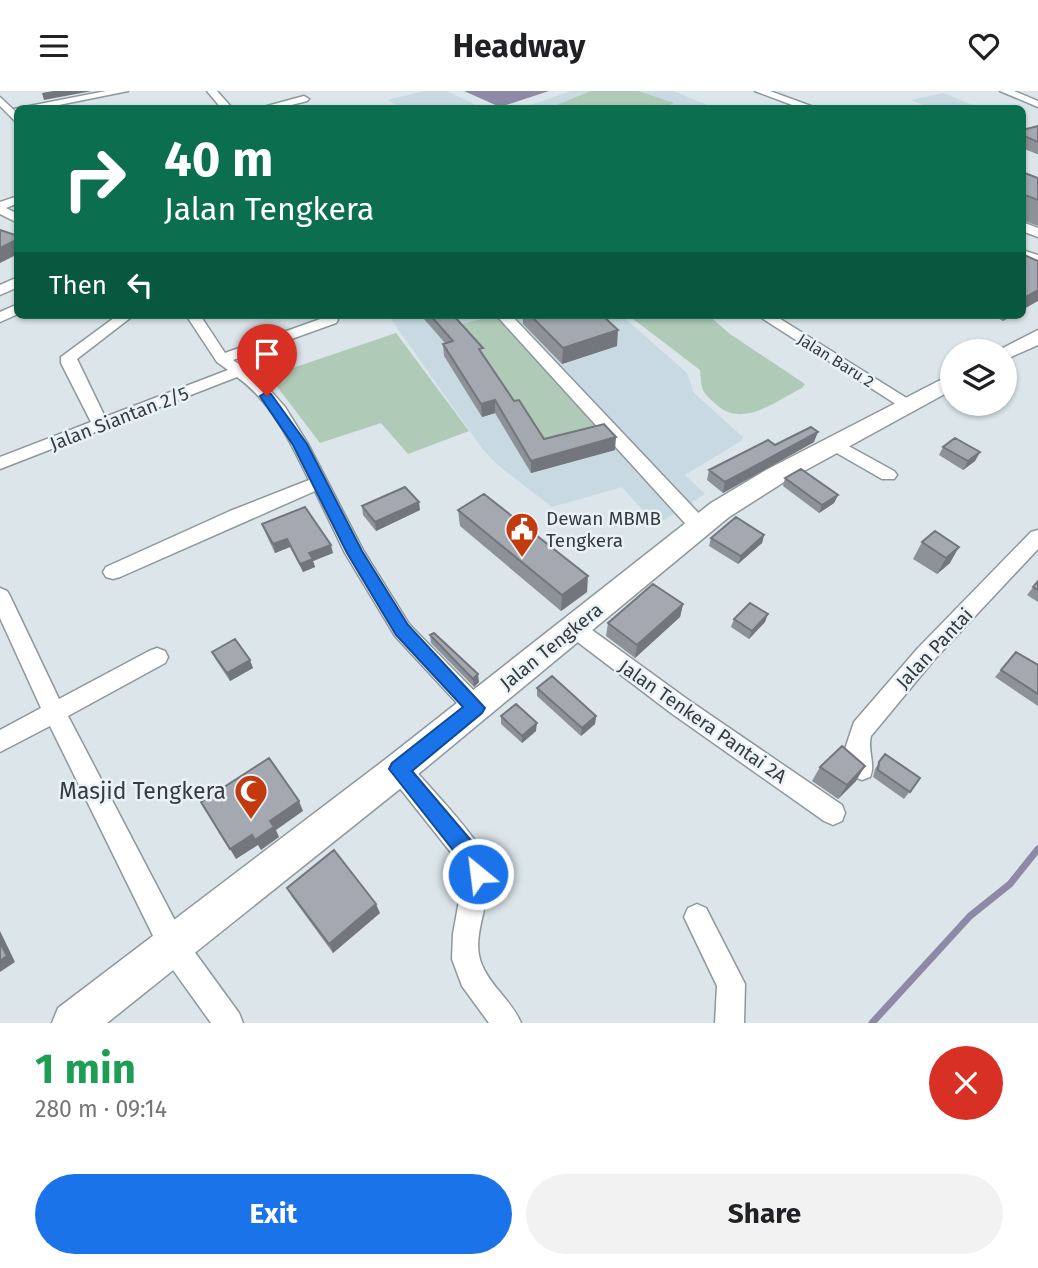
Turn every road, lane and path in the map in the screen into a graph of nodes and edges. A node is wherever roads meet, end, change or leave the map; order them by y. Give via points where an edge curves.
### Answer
1 (122, 91) edge
2 (212, 91) edge
3 (760, 91) edge
4 (1005, 91) edge
5 (84, 94) edge
6 (304, 99) dead end
7 (1038, 104) edge
8 (33, 105) edge
9 (224, 105) edge
10 (278, 105) edge
11 (802, 105) edge
12 (121, 319) edge
13 (195, 319) edge
14 (325, 319) edge
15 (507, 319) edge
16 (770, 319) edge
17 (1038, 336) edge
18 (1017, 346) edge
19 (222, 359) junction
20 (237, 372) junction
21 (940, 387) edge
22 (908, 404) junction
23 (101, 425) junction
24 (834, 444) junction
25 (0, 463) edge
26 (888, 475) dead end
27 (319, 483) junction
28 (699, 526) junction
29 (1038, 537) edge
30 (113, 572) dead end
31 (0, 596) edge
32 (574, 628) junction
33 (157, 657) dead end
34 (476, 708) junction
35 (54, 712) junction
36 (0, 742) edge
37 (399, 769) junction
38 (862, 769) edge
39 (833, 813) dead end
40 (697, 917) dead end
41 (173, 946) junction
42 (73, 1023) edge
43 (229, 1023) edge
44 (507, 1023) edge
45 (729, 1023) edge

1 - 5 street
2 - 9 street
3 - 11 street
4 - 7 street
5 - 8 street
6 - 10 street
12 - 23 street via 69,357
13 - 19 street
14 - 19 street
15 - 28 street
16 - 22 street, Jalan Baru 2
17 - 18 main road
19 - 20 street
20 - 23 street, Jalan Siantan 2/5
20 - 27 street via 254,382 279,411
21 - 22 main road, Jalan Tengkera
22 - 24 main road, Jalan Tengkera
23 - 25 street, Jalan Siantan 2/5
24 - 26 street
24 - 28 main road, Jalan Tengkera via 744,494
27 - 30 street
27 - 34 street via 402,630
28 - 32 main road, Jalan Tengkera
29 - 38 street, Jalan Pantai via 862,729 856,741
31 - 35 street
32 - 34 main road, Jalan Tengkera
32 - 39 street, Jalan Tenkera Pantai 2A
33 - 35 street
34 - 37 main road, Jalan Tengkera
35 - 36 street
35 - 41 street
37 - 41 main road, Jalan Tengkera
37 - 44 street via 472,858 478,874 466,960
40 - 45 street via 731,984
41 - 42 main road, Jalan Tengkera
41 - 43 street

